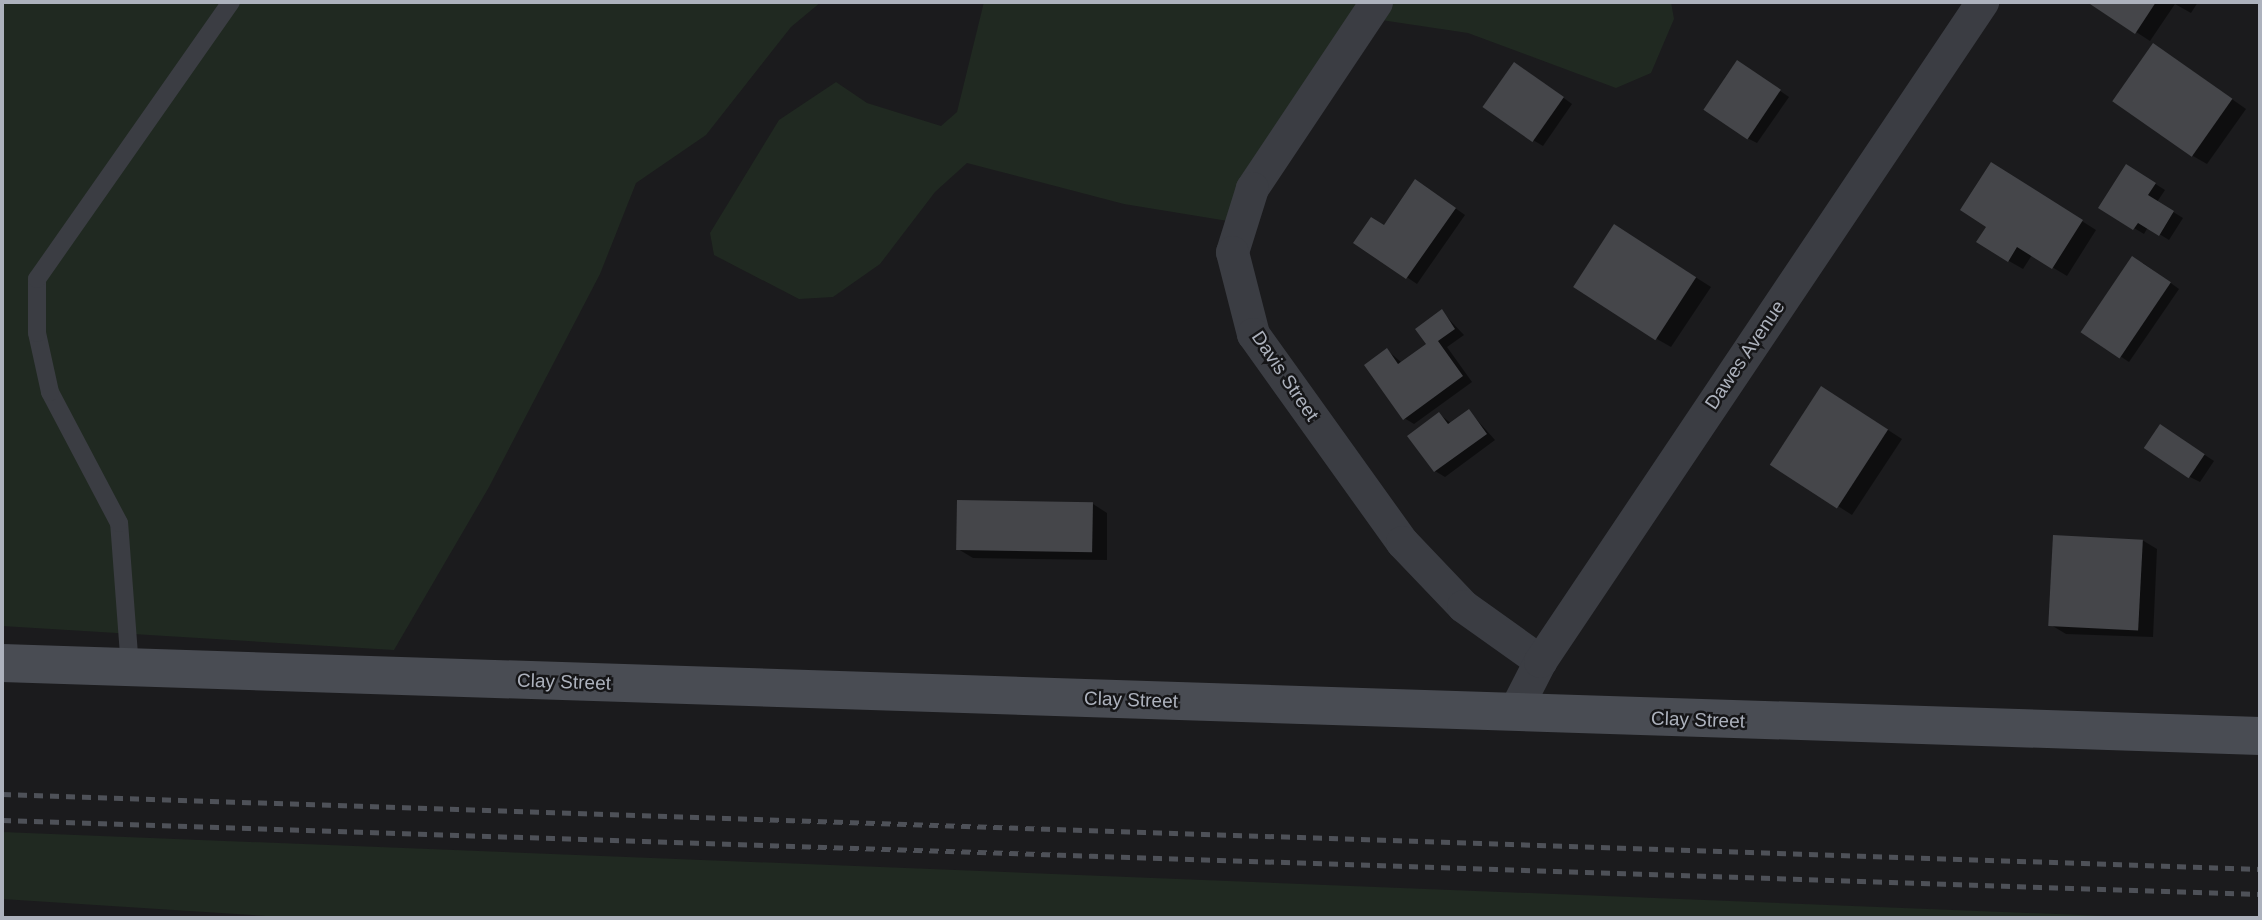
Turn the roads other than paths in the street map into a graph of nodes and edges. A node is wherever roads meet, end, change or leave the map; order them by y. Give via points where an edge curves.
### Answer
1 (231, 2) edge
2 (1376, 2) edge
3 (1982, 2) edge
4 (1540, 661) junction
5 (2, 663) edge
6 (130, 668) junction
7 (1514, 712) junction
8 (2260, 736) edge

1 - 6 lane via 37,279 37,332 50,392 119,523
2 - 4 street, Davis Street via 1252,188 1232,252 1253,334 1402,542 1463,606
3 - 4 street, Dawes Avenue
4 - 7 street, Dawes Avenue
5 - 6 street, Clay Street
6 - 7 street, Clay Street
7 - 8 street, Clay Street

